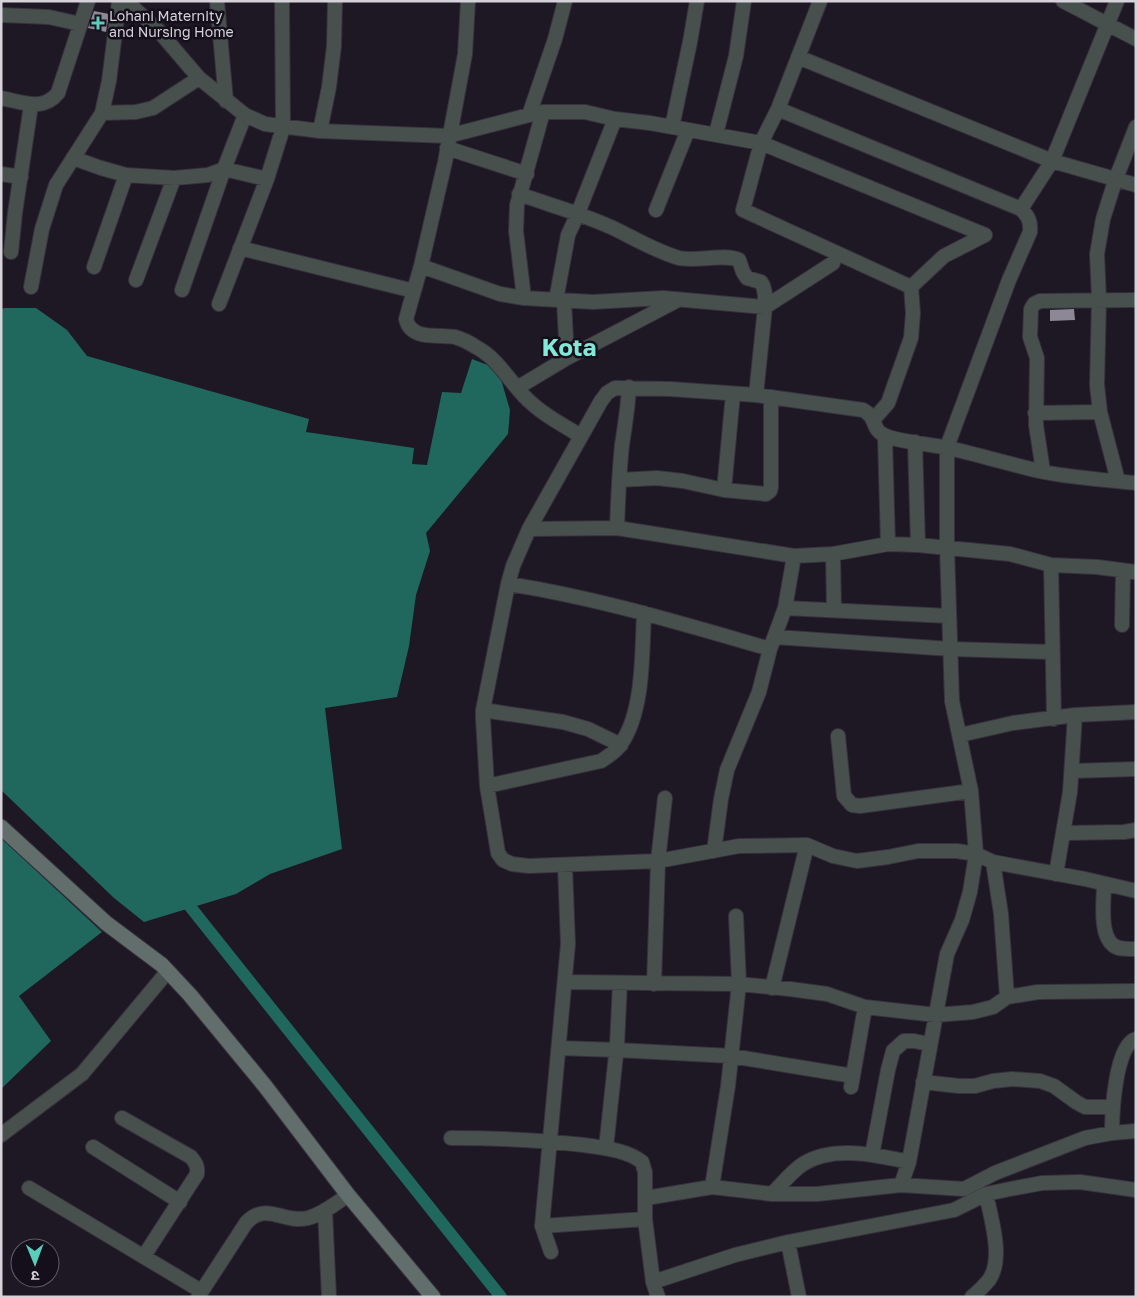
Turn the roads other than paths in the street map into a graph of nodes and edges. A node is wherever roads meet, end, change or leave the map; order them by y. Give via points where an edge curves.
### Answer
1 (88, 1) edge
2 (217, 1) edge
3 (282, 1) edge
4 (335, 1) edge
5 (468, 1) edge
6 (565, 1) edge
7 (697, 1) edge
8 (744, 1) edge
9 (820, 1) edge
10 (1063, 1) edge
11 (1117, 1) edge
12 (126, 2) edge
13 (1, 15) edge
14 (80, 24) junction
15 (1106, 25) junction
16 (1136, 39) edge
17 (798, 57) junction
18 (199, 78) junction
19 (1, 98) edge
20 (226, 101) junction
21 (32, 105) junction
22 (778, 109) junction
23 (543, 112) junction
24 (102, 113) junction
25 (245, 115) junction
26 (528, 115) junction
27 (615, 119) junction
28 (672, 127) junction
29 (1136, 127) edge
30 (283, 128) junction
31 (688, 130) junction
32 (320, 132) junction
33 (716, 134) junction
34 (448, 142) junction
35 (761, 143) junction
36 (1130, 154) edge
37 (73, 158) junction
38 (1052, 161) junction
39 (224, 169) junction
40 (1, 174) edge
41 (527, 174) junction
42 (126, 175) junction
43 (21, 177) junction
44 (174, 178) junction
45 (266, 179) junction
46 (1115, 181) junction
47 (1136, 185) edge
48 (519, 194) junction
49 (1021, 209) junction
50 (656, 210) dead end
51 (578, 214) junction
52 (240, 248) junction
53 (11, 252) dead end
54 (833, 263) dead end
55 (421, 266) junction
56 (94, 267) dead end
57 (136, 280) dead end
58 (911, 287) junction
59 (31, 288) dead end
60 (182, 290) dead end
61 (414, 291) junction
62 (524, 298) junction
63 (1099, 299) junction
64 (560, 300) junction
65 (679, 300) junction
66 (1136, 300) edge
67 (219, 304) dead end
68 (765, 307) junction
69 (566, 358) junction
70 (628, 387) junction
71 (517, 388) junction
72 (733, 394) junction
73 (756, 395) junction
74 (771, 397) junction
75 (1100, 412) junction
76 (1035, 413) junction
77 (874, 419) junction
78 (581, 436) junction
79 (885, 436) junction
80 (914, 442) junction
81 (947, 447) junction
82 (1042, 472) junction
83 (619, 480) junction
84 (1118, 481) junction
85 (1136, 483) edge
86 (724, 490) junction
87 (617, 528) junction
88 (529, 529) junction
89 (888, 544) junction
90 (918, 545) junction
91 (947, 548) junction
92 (833, 554) junction
93 (794, 556) junction
94 (1051, 565) junction
95 (1130, 572) edge
96 (508, 584) junction
97 (784, 608) junction
98 (834, 610) junction
99 (644, 613) junction
100 (949, 616) junction
101 (1122, 624) dead end
102 (772, 643) junction
103 (951, 649) junction
104 (1052, 652) junction
105 (483, 710) junction
106 (1136, 712) edge
107 (1076, 715) junction
108 (1054, 719) junction
109 (960, 735) junction
110 (838, 736) dead end
111 (620, 745) junction
112 (1136, 769) edge
113 (1072, 771) junction
114 (487, 786) junction
115 (971, 791) junction
116 (664, 798) dead end
117 (1, 827) edge
118 (1136, 830) edge
119 (1064, 833) junction
120 (807, 845) junction
121 (714, 851) junction
122 (976, 854) junction
123 (658, 861) junction
124 (993, 862) junction
125 (565, 866) junction
126 (1056, 874) junction
127 (1104, 884) junction
128 (1136, 891) edge
129 (736, 916) dead end
130 (1136, 949) edge
131 (168, 971) junction
132 (565, 982) junction
133 (620, 983) junction
134 (654, 984) junction
135 (739, 984) junction
136 (772, 988) junction
137 (1136, 992) edge
138 (1007, 997) junction
139 (865, 1007) junction
140 (936, 1015) junction
141 (1136, 1039) edge
142 (929, 1044) junction
143 (559, 1048) junction
144 (617, 1050) junction
145 (731, 1056) junction
146 (924, 1082) junction
147 (1113, 1107) junction
148 (122, 1118) dead end
149 (1136, 1131) edge
150 (1112, 1133) junction
151 (1, 1135) edge
152 (451, 1138) dead end
153 (551, 1141) junction
154 (93, 1146) dead end
155 (606, 1148) junction
156 (872, 1154) junction
157 (909, 1162) junction
158 (901, 1184) junction
159 (712, 1187) junction
160 (29, 1188) dead end
161 (964, 1189) junction
162 (1136, 1190) edge
163 (772, 1194) junction
164 (986, 1194) junction
165 (348, 1195) junction
166 (646, 1198) junction
167 (180, 1202) junction
168 (968, 1204) junction
169 (325, 1210) junction
170 (646, 1219) junction
171 (542, 1226) junction
172 (788, 1242) junction
173 (551, 1252) dead end
174 (144, 1256) junction
175 (653, 1282) junction
176 (200, 1294) edge
177 (329, 1297) edge
178 (433, 1297) edge
179 (658, 1297) edge
180 (799, 1297) edge
181 (972, 1297) edge

1 - 14 street
2 - 20 street
3 - 30 street
4 - 32 street via 334,46
5 - 34 street via 465,54
6 - 26 street
7 - 28 street
8 - 33 street via 736,56
9 - 17 street
10 - 15 street
11 - 15 street
12 - 18 street via 158,30
12 - 24 street
13 - 14 street via 50,17
14 - 21 street via 58,93 45,104
15 - 16 street
15 - 38 street
17 - 22 street
17 - 38 street
18 - 20 street
18 - 24 street via 153,108
19 - 21 street
20 - 25 street
21 - 43 street
22 - 35 street
22 - 49 street
23 - 26 street
23 - 27 street via 584,112
23 - 41 street
24 - 37 street
25 - 30 street
25 - 39 street
26 - 34 street
27 - 28 street
27 - 51 street
28 - 31 street
29 - 36 street
30 - 32 street
30 - 45 street
31 - 33 street
31 - 50 street
32 - 34 street
33 - 35 street
34 - 41 street
34 - 55 street
35 - 58 street via 744,210
35 - 58 street via 985,235 944,256
36 - 46 street
37 - 42 street
37 - 59 street via 56,185 42,229
38 - 46 street
38 - 49 street
39 - 44 street via 208,175
39 - 45 street
39 - 60 street
40 - 43 street
41 - 48 street
42 - 44 street
42 - 56 street
43 - 53 street
44 - 57 street
45 - 52 street
46 - 47 street
46 - 63 street via 1103,219 1097,254
48 - 51 street
48 - 62 street via 516,231
49 - 81 street via 1028,215 1030,232
51 - 64 street via 568,235
51 - 68 street via 680,258 740,260 747,278 764,286
52 - 61 street
52 - 67 street
54 - 68 street
55 - 61 street
55 - 62 street via 500,294
58 - 77 street via 911,338 888,403
61 - 71 street via 406,319 412,331 457,338 477,347 492,357
62 - 64 street
63 - 66 street
63 - 75 street via 1097,385
63 - 76 street via 1040,301 1031,309 1030,336 1038,372
64 - 65 street
64 - 69 street
65 - 68 street
65 - 69 street
68 - 73 street
69 - 71 street
70 - 72 street
70 - 78 street via 607,392
70 - 83 street
71 - 78 street via 541,412
72 - 73 street
72 - 86 street
73 - 74 street
74 - 77 street via 863,410
74 - 86 street via 770,492
75 - 76 street
75 - 84 street
76 - 82 street
77 - 79 street via 876,429
78 - 88 street
79 - 80 street
79 - 89 street
80 - 81 street
80 - 90 street
81 - 82 street
81 - 91 street
82 - 84 street
83 - 86 street via 657,478
83 - 87 street
84 - 85 street
87 - 88 street
87 - 93 street
88 - 96 street
89 - 90 street
89 - 92 street
90 - 91 street
91 - 94 street via 1010,554
91 - 100 street
92 - 93 street
92 - 98 street
93 - 97 street
94 - 95 street
94 - 104 street
95 - 101 street
96 - 99 street
96 - 105 street
97 - 98 street
97 - 102 street
98 - 100 street
99 - 102 street
99 - 111 street via 640,682 631,727
100 - 103 street
102 - 103 street
102 - 121 street via 759,692 727,770
103 - 104 street
103 - 109 street via 952,701
104 - 108 street
105 - 111 street via 564,722 588,729
105 - 114 street
106 - 107 street
107 - 108 street
107 - 113 street
108 - 109 street via 1013,723
109 - 115 street
110 - 115 street via 844,796 852,804 860,806
111 - 114 street via 600,761
112 - 113 street
113 - 119 street
114 - 125 street via 498,853 503,860 530,866
115 - 122 street
116 - 123 street
117 - 131 street via 106,923
118 - 119 street
119 - 126 street
120 - 121 street via 739,846
120 - 122 street via 833,856 857,861 888,858 918,850
120 - 136 street
121 - 123 street
122 - 124 street
122 - 140 street via 962,920 946,954
123 - 125 street
123 - 134 street
124 - 126 street
124 - 138 street via 1001,914
125 - 132 street via 568,944
126 - 127 street
127 - 128 street
127 - 130 street via 1106,936 1123,949
129 - 135 street
131 - 151 street via 82,1074
131 - 165 street via 265,1086
132 - 133 street
132 - 143 street
133 - 134 street
133 - 144 street
134 - 135 street
135 - 136 street
135 - 145 street
136 - 139 street via 827,994
137 - 138 street via 1038,992
138 - 140 street via 993,1007
139 - 140 street
139 - 145 street via 852,1082
140 - 142 street
141 - 147 street via 1126,1046 1121,1056
142 - 146 street
142 - 156 street via 904,1041 893,1051
143 - 144 street
143 - 153 street
144 - 145 street
144 - 155 street
145 - 159 street
146 - 147 street via 975,1086 1012,1079 1040,1081 1085,1106
146 - 157 street
147 - 150 street
148 - 167 street via 195,1162 197,1174
149 - 150 street
150 - 161 street via 1085,1138 995,1173
152 - 153 street
153 - 155 street
153 - 171 street
154 - 167 street
155 - 166 street via 635,1156 642,1162
156 - 157 street
156 - 163 street via 824,1156 803,1164
157 - 158 street
158 - 161 street
158 - 163 street via 817,1194
159 - 163 street
159 - 166 street
160 - 174 street
161 - 168 street
162 - 164 street via 1071,1182
164 - 168 street
164 - 181 street via 996,1262 990,1278
165 - 169 street
165 - 178 street
166 - 170 street
167 - 174 street
168 - 172 street via 954,1210
169 - 176 street via 307,1218 291,1218 271,1212 251,1216
169 - 177 street
170 - 171 street
170 - 175 street
171 - 173 street
172 - 175 street via 735,1255
172 - 180 street
174 - 176 street
175 - 179 street

